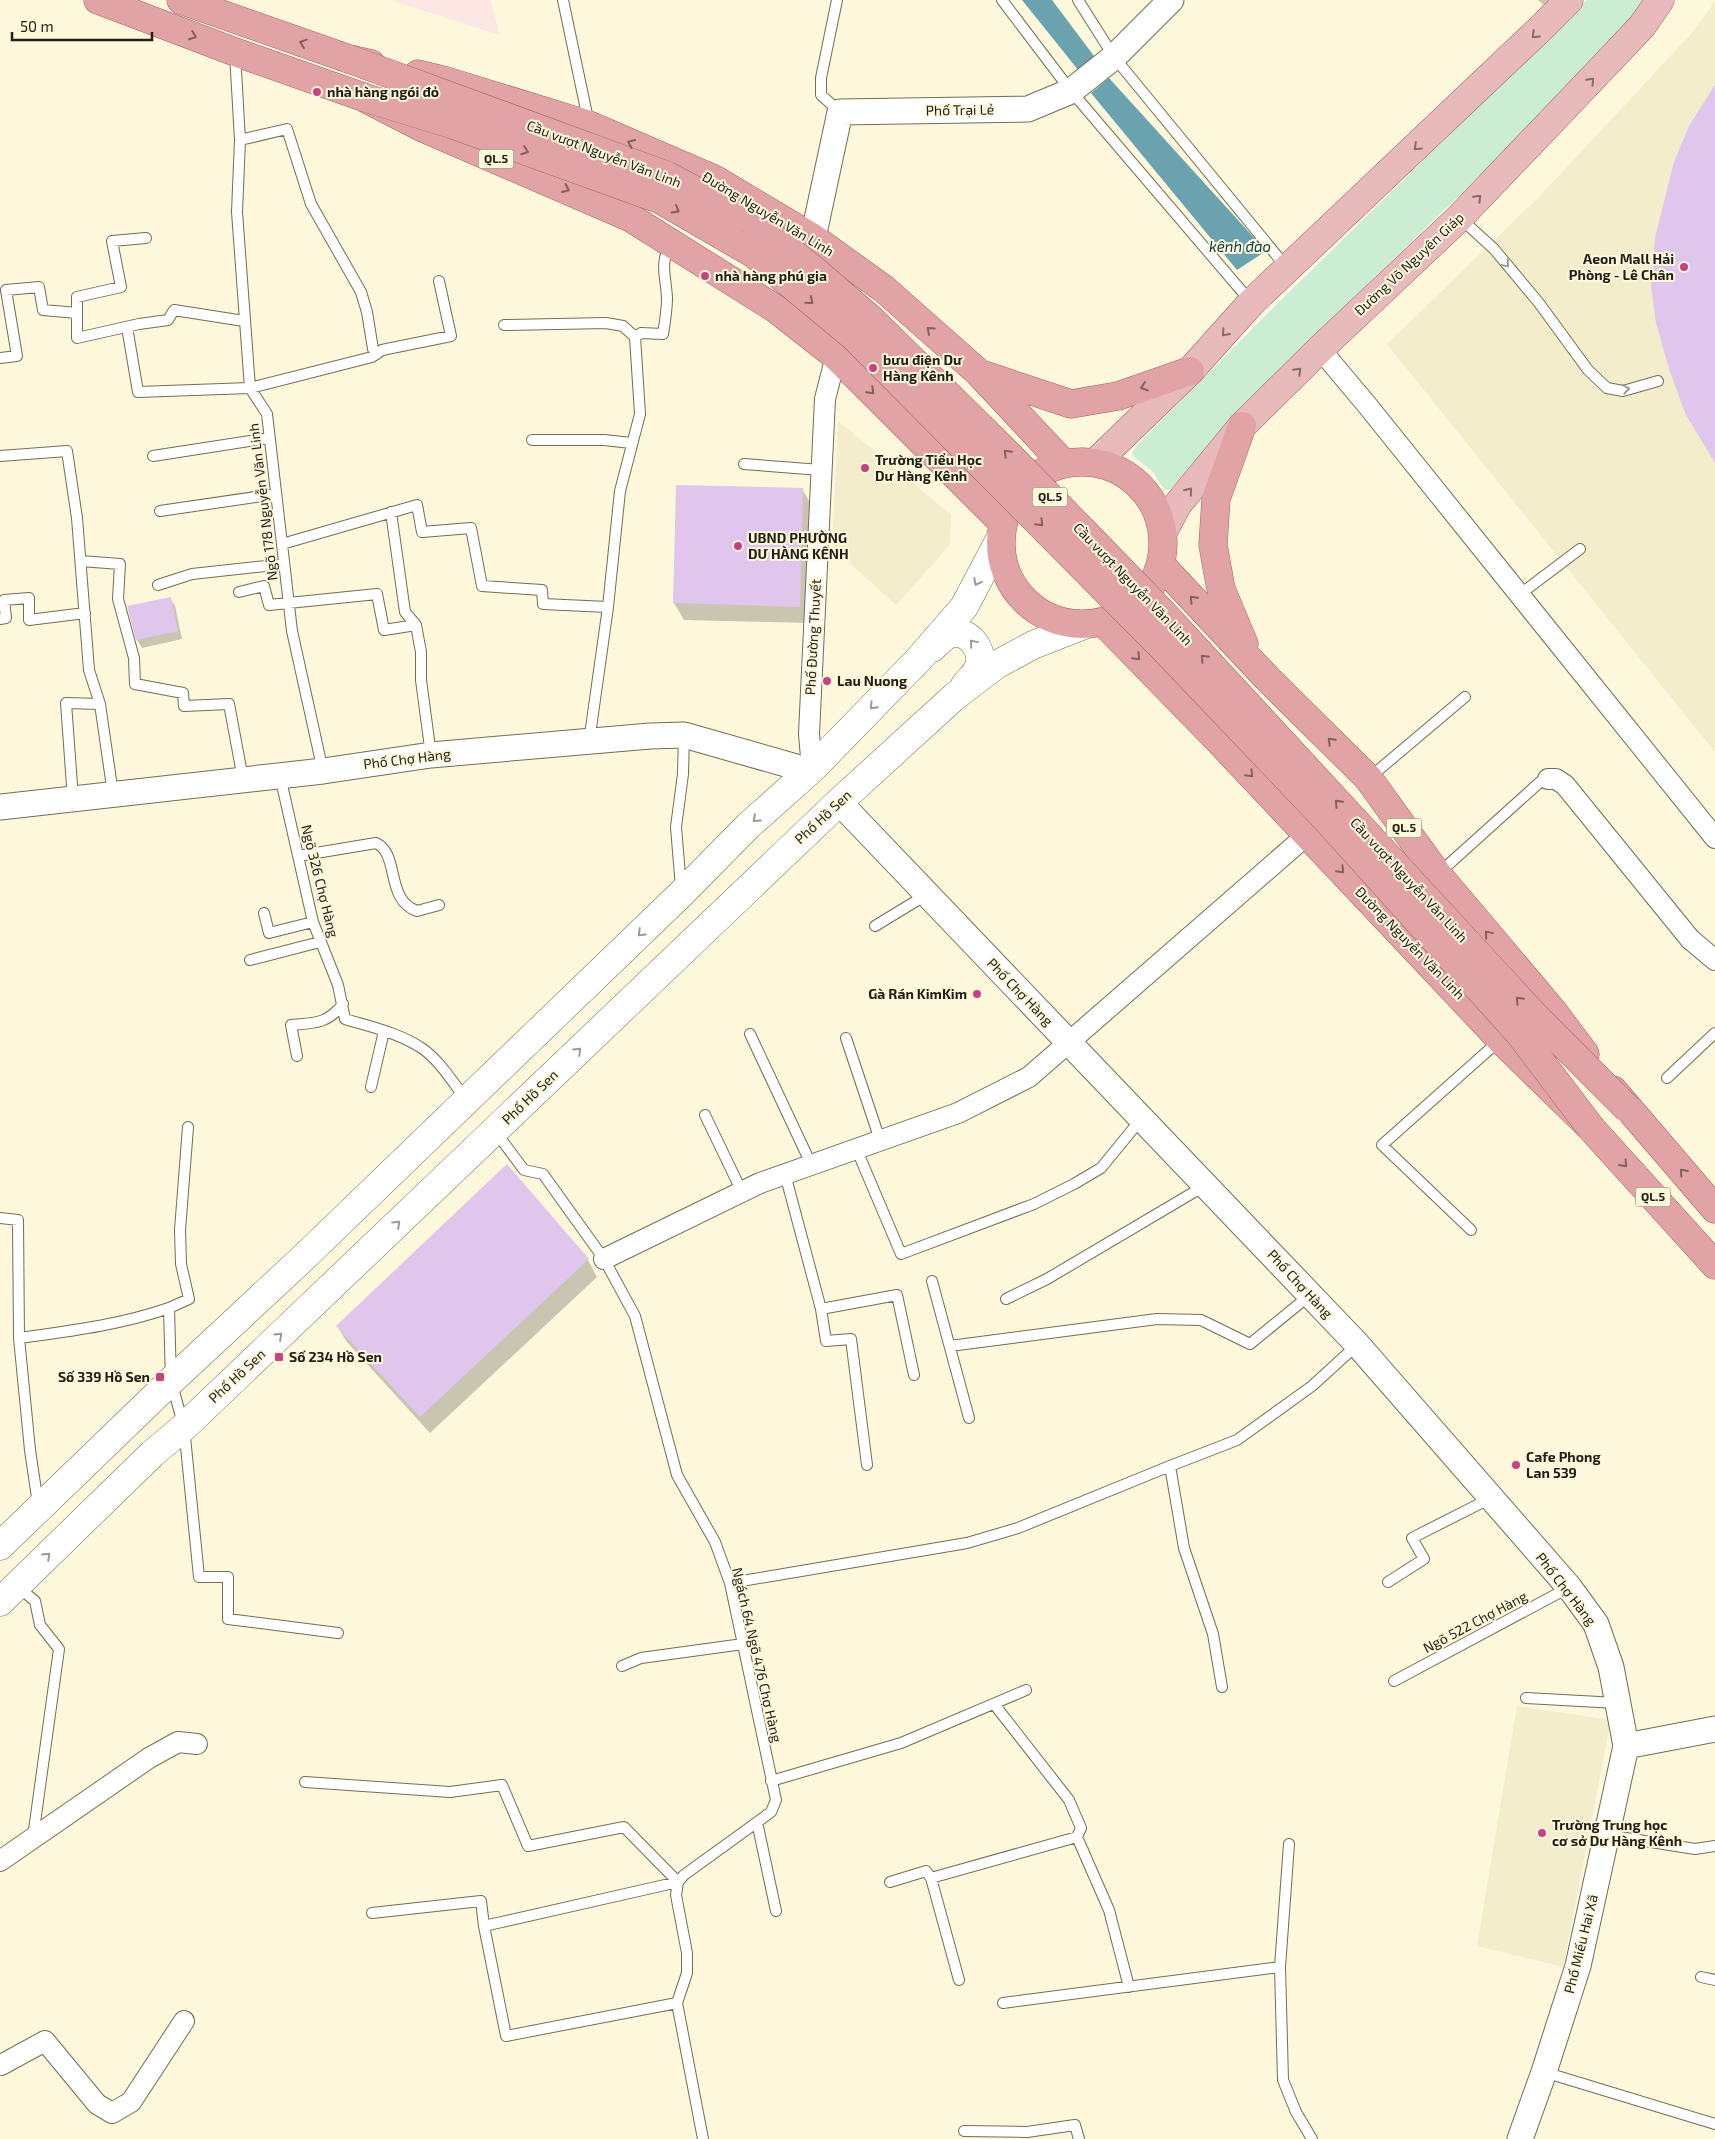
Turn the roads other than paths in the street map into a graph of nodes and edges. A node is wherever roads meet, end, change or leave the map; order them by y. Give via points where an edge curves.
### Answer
1 (98, 0) edge
2 (181, 0) edge
3 (563, 0) edge
4 (837, 0) edge
5 (1002, 0) edge
6 (1078, 0) edge
7 (1171, 0) edge
8 (1569, 0) edge
9 (1660, 0) edge
10 (235, 52) junction
11 (1114, 57) junction
12 (350, 60) junction
13 (1071, 92) junction
14 (363, 97) junction
15 (840, 112) junction
16 (589, 124) junction
17 (240, 140) junction
18 (1459, 218) junction
19 (146, 238) dead end
20 (813, 238) junction
21 (671, 243) junction
22 (1287, 269) junction
23 (439, 281) dead end
24 (1251, 303) junction
25 (77, 313) junction
26 (244, 321) junction
27 (504, 325) dead end
28 (127, 327) junction
29 (635, 337) junction
30 (1320, 349) junction
31 (953, 351) junction
32 (378, 354) junction
33 (836, 356) junction
34 (0, 358) edge
35 (1190, 371) junction
36 (979, 373) junction
37 (1658, 381) dead end
38 (250, 388) junction
39 (896, 416) junction
40 (1242, 426) junction
41 (270, 438) junction
42 (532, 440) dead end
43 (631, 444) junction
44 (0, 456) edge
45 (153, 456) dead end
46 (1096, 462) junction
47 (1063, 463) junction
48 (744, 464) dead end
49 (821, 470) junction
50 (276, 494) junction
51 (160, 511) dead end
52 (391, 512) junction
53 (1001, 531) junction
54 (1163, 532) junction
55 (282, 544) junction
56 (1580, 549) dead end
57 (81, 561) junction
58 (284, 564) junction
59 (1161, 565) junction
60 (158, 585) dead end
61 (239, 592) dead end
62 (1520, 595) junction
63 (288, 604) junction
64 (608, 607) junction
65 (85, 613) junction
66 (0, 619) edge
67 (1094, 624) junction
68 (416, 625) junction
69 (919, 659) junction
70 (1259, 669) junction
71 (954, 697) junction
72 (1465, 697) dead end
73 (100, 704) junction
74 (684, 735) junction
75 (1219, 741) junction
76 (589, 743) junction
77 (431, 754) junction
78 (811, 770) junction
79 (323, 771) junction
80 (280, 775) junction
81 (1368, 778) junction
82 (1548, 779) joint
83 (243, 780) junction
84 (113, 795) junction
85 (73, 800) junction
86 (839, 802) junction
87 (0, 807) edge
88 (1307, 835) junction
89 (1715, 838) edge
90 (298, 856) junction
91 (1438, 875) junction
92 (682, 893) junction
93 (927, 894) junction
94 (439, 905) dead end
95 (264, 912) dead end
96 (314, 922) junction
97 (875, 926) dead end
98 (320, 942) junction
99 (250, 960) dead end
100 (1715, 960) edge
101 (343, 1004) junction
102 (384, 1031) junction
103 (1715, 1033) edge
104 (750, 1034) dead end
105 (846, 1038) dead end
106 (1501, 1040) junction
107 (1068, 1042) junction
108 (298, 1056) dead end
109 (1667, 1078) dead end
110 (371, 1087) dead end
111 (467, 1100) junction
112 (1628, 1109) junction
113 (706, 1115) dead end
114 (1142, 1118) junction
115 (188, 1127) dead end
116 (1591, 1128) junction
117 (495, 1131) junction
118 (880, 1140) junction
119 (856, 1148) junction
120 (811, 1164) junction
121 (785, 1174) junction
122 (1207, 1185) junction
123 (742, 1192) junction
124 (1715, 1209) edge
125 (0, 1218) edge
126 (1471, 1230) dead end
127 (604, 1259) junction
128 (1715, 1265) edge
129 (932, 1281) dead end
130 (1310, 1294) junction
131 (1006, 1298) dead end
132 (169, 1308) junction
133 (821, 1309) junction
134 (19, 1338) junction
135 (1357, 1344) junction
136 (950, 1346) junction
137 (914, 1375) dead end
138 (171, 1381) junction
139 (969, 1418) dead end
140 (123, 1427) junction
141 (184, 1427) junction
142 (152, 1454) junction
143 (868, 1465) dead end
144 (1170, 1466) junction
145 (1491, 1498) junction
146 (39, 1507) junction
147 (0, 1546) edge
148 (1388, 1582) dead end
149 (730, 1583) junction
150 (1569, 1587) junction
151 (8, 1594) edge
152 (338, 1633) dead end
153 (743, 1644) junction
154 (622, 1666) dead end
155 (1394, 1682) dead end
156 (1222, 1687) dead end
157 (1026, 1690) dead end
158 (1526, 1698) dead end
159 (1618, 1703) junction
160 (994, 1704) junction
161 (1715, 1729) edge
162 (197, 1744) dead end
163 (1626, 1746) junction
164 (771, 1781) junction
165 (305, 1782) dead end
166 (757, 1822) junction
167 (1606, 1835) junction
168 (33, 1837) junction
169 (1077, 1837) junction
170 (1289, 1844) dead end
171 (1715, 1846) edge
172 (0, 1861) edge
173 (931, 1878) junction
174 (678, 1882) junction
175 (890, 1882) dead end
176 (776, 1911) dead end
177 (372, 1913) dead end
178 (484, 1926) junction
179 (1280, 1967) junction
180 (1700, 1977) dead end
181 (959, 1980) dead end
182 (1715, 1980) edge
183 (1130, 1987) junction
184 (677, 2002) junction
185 (1003, 2003) dead end
186 (184, 2020) dead end
187 (0, 2064) edge
188 (1544, 2072) junction
189 (1715, 2124) edge
190 (964, 2131) dead end
191 (703, 2139) edge
192 (1079, 2139) edge
193 (1312, 2139) edge
194 (1520, 2139) edge

1 -> 10 highway, QL.5
12 -> 2 highway, Đường Nguyễn Văn Linh / QL.5
3 - 16 lane
4 - 15 lane via 821,78 821,95
5 - 13 lane
6 - 11 lane
7 - 11 street, Phố Trại Lẻ
8 -> 22 main road
18 -> 9 main road, Đường Võ Nguyên Giáp via 1642,26
10 - 14 highway, QL.5
10 - 17 lane, Ngõ 178 Nguyễn Văn Linh
11 - 13 street, Phố Trại Lẻ
11 - 22 lane
12 - 16 highway, Đường Nguyễn Văn Linh / QL.5 via 443,80
112 -> 12 highway, Cầu vượt Nguyễn Văn Linh / QL.5, bridge via 1535,1016 1161,611 872,320 815,271 752,221 668,176
13 - 15 street, Phố Trại Lẻ via 1028,109
13 - 24 lane
14 -> 21 highway, QL.5 via 423,128 631,218
14 -> 116 highway, Cầu vượt Nguyễn Văn Linh / QL.5, bridge via 452,124 659,200 754,254 853,336 1163,648 1326,819 1519,1033
15 - 20 street
20 -> 16 highway, Đường Nguyễn Văn Linh / QL.5 via 714,180
17 - 26 lane, Ngõ 178 Nguyễn Văn Linh via 237,212
17 - 32 lane via 287,128 310,204 361,292 368,312 373,349
18 - 30 main road, Đường Võ Nguyên Giáp
18 -> 37 lane via 1494,249 1588,370 1607,388 1623,391
19 - 25 lane via 112,242 121,287 77,297
31 -> 20 highway, Đường Nguyễn Văn Linh / QL.5 via 884,289
21 - 29 lane via 663,264 667,298 663,334
21 - 33 highway, QL.5 via 776,309
22 - 24 main road
23 - 32 lane via 451,336 382,350
24 -> 35 main road
25 - 28 lane via 77,338
25 - 34 lane via 43,310 39,287 6,290 17,356
26 - 28 lane via 174,310 168,320
26 - 38 lane, Ngõ 178 Nguyễn Văn Linh
27 - 29 lane via 606,323 623,326
28 - 38 lane via 138,392
29 - 43 lane via 640,414
40 -> 30 main road, Đường Võ Nguyên Giáp
30 - 62 street
31 - 36 highway, Đường Nguyễn Văn Linh / QL.5
31 - 39 highway via 965,376 959,394 928,421 918,423
32 - 38 lane
33 -> 39 highway, QL.5
33 - 49 street, Phố Đường Thuyết via 825,399
35 -> 36 highway via 1118,396 1071,404
35 - 46 main road
36 - 47 highway, Đường Nguyễn Văn Linh / QL.5
38 - 41 lane, Ngõ 178 Nguyễn Văn Linh via 267,414
39 - 53 highway, QL.5
54 -> 40 main road, Đường Võ Nguyên Giáp via 1178,504
40 - 70 highway via 1216,499 1213,545 1221,590
41 - 45 lane
41 - 50 lane, Ngõ 178 Nguyễn Văn Linh
42 - 43 lane via 604,440
43 - 64 lane via 620,491
44 - 57 lane via 67,451
46 - 47 highway
46 - 54 highway via 1117,469 1135,481 1149,497
47 - 53 highway via 1042,471 1024,484 1011,502
48 - 49 lane
49 - 78 street, Phố Đường Thuyết via 809,734
50 - 51 lane
50 - 55 lane, Ngõ 178 Nguyễn Văn Linh
52 - 55 lane
52 - 64 lane via 417,505 422,532 471,528 482,586 542,590 543,604
52 - 68 lane via 405,612
53 - 67 highway via 1002,562 1011,584 1025,602 1044,615 1066,623
53 -> 69 main road via 964,607
54 - 59 highway
55 - 58 lane, Ngõ 178 Nguyễn Văn Linh
56 - 62 lane
57 - 65 lane
57 - 83 lane via 120,564 118,598 134,658 135,684 183,693 184,706 229,704
58 - 60 lane via 192,574
58 - 63 lane, Ngõ 178 Nguyễn Văn Linh
59 - 67 highway via 1153,585 1140,602 1123,614
70 -> 59 highway, QL.5
61 - 63 lane via 264,586 269,604
62 - 89 street
63 - 68 lane via 377,594 384,630
63 - 79 lane, Ngõ 178 Nguyễn Văn Linh
64 - 76 lane
65 - 66 lane via 29,620 28,598 4,600 6,618
65 - 73 lane via 89,670
67 - 71 main road, Phố Hồ Sen via 1033,645 996,665
67 -> 75 highway, Đường Nguyễn Văn Linh / QL.5
68 - 77 lane
71 -> 69 main road via 980,664 980,653 975,644 967,636 954,633
69 -> 78 main road
70 - 75 highway via 1250,676 1234,679 1221,690 1213,706 1212,724
81 -> 70 highway, QL.5
71 - 86 main road, Phố Hồ Sen
72 - 81 lane
73 - 84 lane
73 - 85 lane via 66,702
74 - 76 street, Phố Chợ Hàng
74 - 78 street, Phố Chợ Hàng
74 - 92 lane via 676,827
75 -> 88 highway, Đường Nguyễn Văn Linh / QL.5
76 - 77 street, Phố Chợ Hàng
77 - 79 street, Phố Chợ Hàng
78 -> 92 main road via 748,826
79 - 80 street, Phố Chợ Hàng
80 - 83 street, Phố Chợ Hàng
80 - 90 lane, Ngõ 326 Chợ Hàng
81 - 91 highway, QL.5
82 - 91 lane via 1540,782
82 - 100 street via 1565,785 1690,939
83 - 84 street, Phố Chợ Hàng
84 - 85 street, Phố Chợ Hàng
85 - 87 street, Phố Chợ Hàng
86 - 93 street, Phố Chợ Hàng
117 -> 86 main road, Phố Hồ Sen
88 -> 106 highway, Đường Nguyễn Văn Linh / QL.5
88 - 107 street
90 - 94 lane via 376,843 383,846 405,903 417,911
90 - 96 lane, Ngõ 326 Chợ Hàng
112 -> 91 highway, QL.5 via 1552,1010
92 -> 111 main road
93 - 97 lane
93 - 107 street, Phố Chợ Hàng
95 - 96 lane via 269,933
96 - 98 lane, Ngõ 326 Chợ Hàng
98 - 99 lane
98 - 101 lane, Ngõ 326 Chợ Hàng
101 - 102 lane, Ngõ 326 Chợ Hàng via 345,1019
101 - 108 lane via 330,1018 291,1025
102 - 110 lane
102 - 111 lane, Ngõ 326 Chợ Hàng via 424,1049
103 - 109 lane
104 - 120 lane
105 - 118 lane
106 - 116 highway, Đường Nguyễn Văn Linh / QL.5
106 - 126 lane via 1382,1145
107 - 114 street, Phố Chợ Hàng
107 - 118 street via 1029,1077 958,1112
111 - 138 main road
124 -> 112 highway, QL.5
113 - 123 lane
114 - 119 lane via 1101,1168 1074,1184 1034,1204 901,1254
114 - 122 street, Phố Chợ Hàng
115 - 132 lane via 180,1247 188,1298
116 -> 128 highway, Đường Nguyễn Văn Linh / QL.5
117 - 127 lane, Ngách 64 Ngõ 476 Chợ Hàng via 524,1170 543,1174
141 -> 117 main road, Phố Hồ Sen
118 - 119 street
119 - 120 street
120 - 121 street
121 - 123 street
121 - 133 lane
122 - 130 street, Phố Chợ Hàng
122 - 131 lane via 1047,1279
123 - 127 street
125 - 134 lane via 18,1220
127 - 149 lane, Ngách 64 Ngõ 476 Chợ Hàng via 635,1316 677,1475 714,1542
129 - 136 lane
130 - 135 street, Phố Chợ Hàng
130 - 136 lane via 1250,1344 1201,1320 1156,1319
132 - 134 lane via 137,1320
132 - 138 lane
133 - 137 lane via 897,1295
133 - 143 lane via 826,1341 851,1339
134 - 146 lane
135 - 144 lane via 1312,1386 1237,1440
135 - 145 street, Phố Chợ Hàng
136 - 139 lane
138 - 140 main road
138 - 141 lane
140 - 142 main road
140 - 146 main road
141 - 142 main road, Phố Hồ Sen
141 - 152 lane via 200,1577 228,1577 228,1619
151 -> 142 main road, Phố Hồ Sen
144 - 149 lane via 1018,1528 966,1543
144 - 156 lane via 1184,1548 1213,1634
145 - 148 lane via 1412,1538 1424,1559
145 - 150 street, Phố Chợ Hàng
146 - 147 main road
149 - 153 lane, Ngách 64 Ngõ 476 Chợ Hàng
150 - 155 lane, Ngõ 522 Chợ Hàng
150 - 159 street, Phố Chợ Hàng via 1596,1624 1611,1667
151 - 168 lane via 35,1601 40,1625 59,1649
153 - 154 lane via 641,1658
153 - 164 lane, Ngách 64 Ngõ 476 Chợ Hàng
157 - 160 lane
158 - 159 lane
159 - 163 street, Phố Chợ Hàng
160 - 164 lane via 901,1743
160 - 169 lane via 1069,1800 1081,1828
161 - 163 street
162 - 168 street via 178,1742
163 - 167 street, Phố Miếu Hai Xã
164 - 166 lane, Ngách 64 Ngõ 476 Chợ Hàng via 776,1800 774,1807
165 - 174 lane via 450,1792 502,1785 528,1846 624,1826
166 - 174 lane
166 - 176 lane
167 - 171 lane via 1695,1849
167 - 188 street, Phố Miếu Hai Xã via 1578,1966
168 - 172 street
169 - 173 lane
169 - 183 lane via 1109,1910
170 - 179 lane
173 - 175 lane via 926,1871
173 - 181 lane
174 - 178 lane
174 - 184 lane via 676,1895 687,1953 687,1973
177 - 178 lane via 480,1901
178 - 184 lane via 506,2036
179 - 183 lane
179 - 193 lane via 1283,2080
180 - 182 lane
183 - 185 lane
184 - 191 lane
186 - 187 street via 131,2102 112,2113 97,2104 45,2041
188 - 189 lane
188 - 194 street, Phố Miếu Hai Xã
190 - 192 lane via 1028,2132 1075,2125

